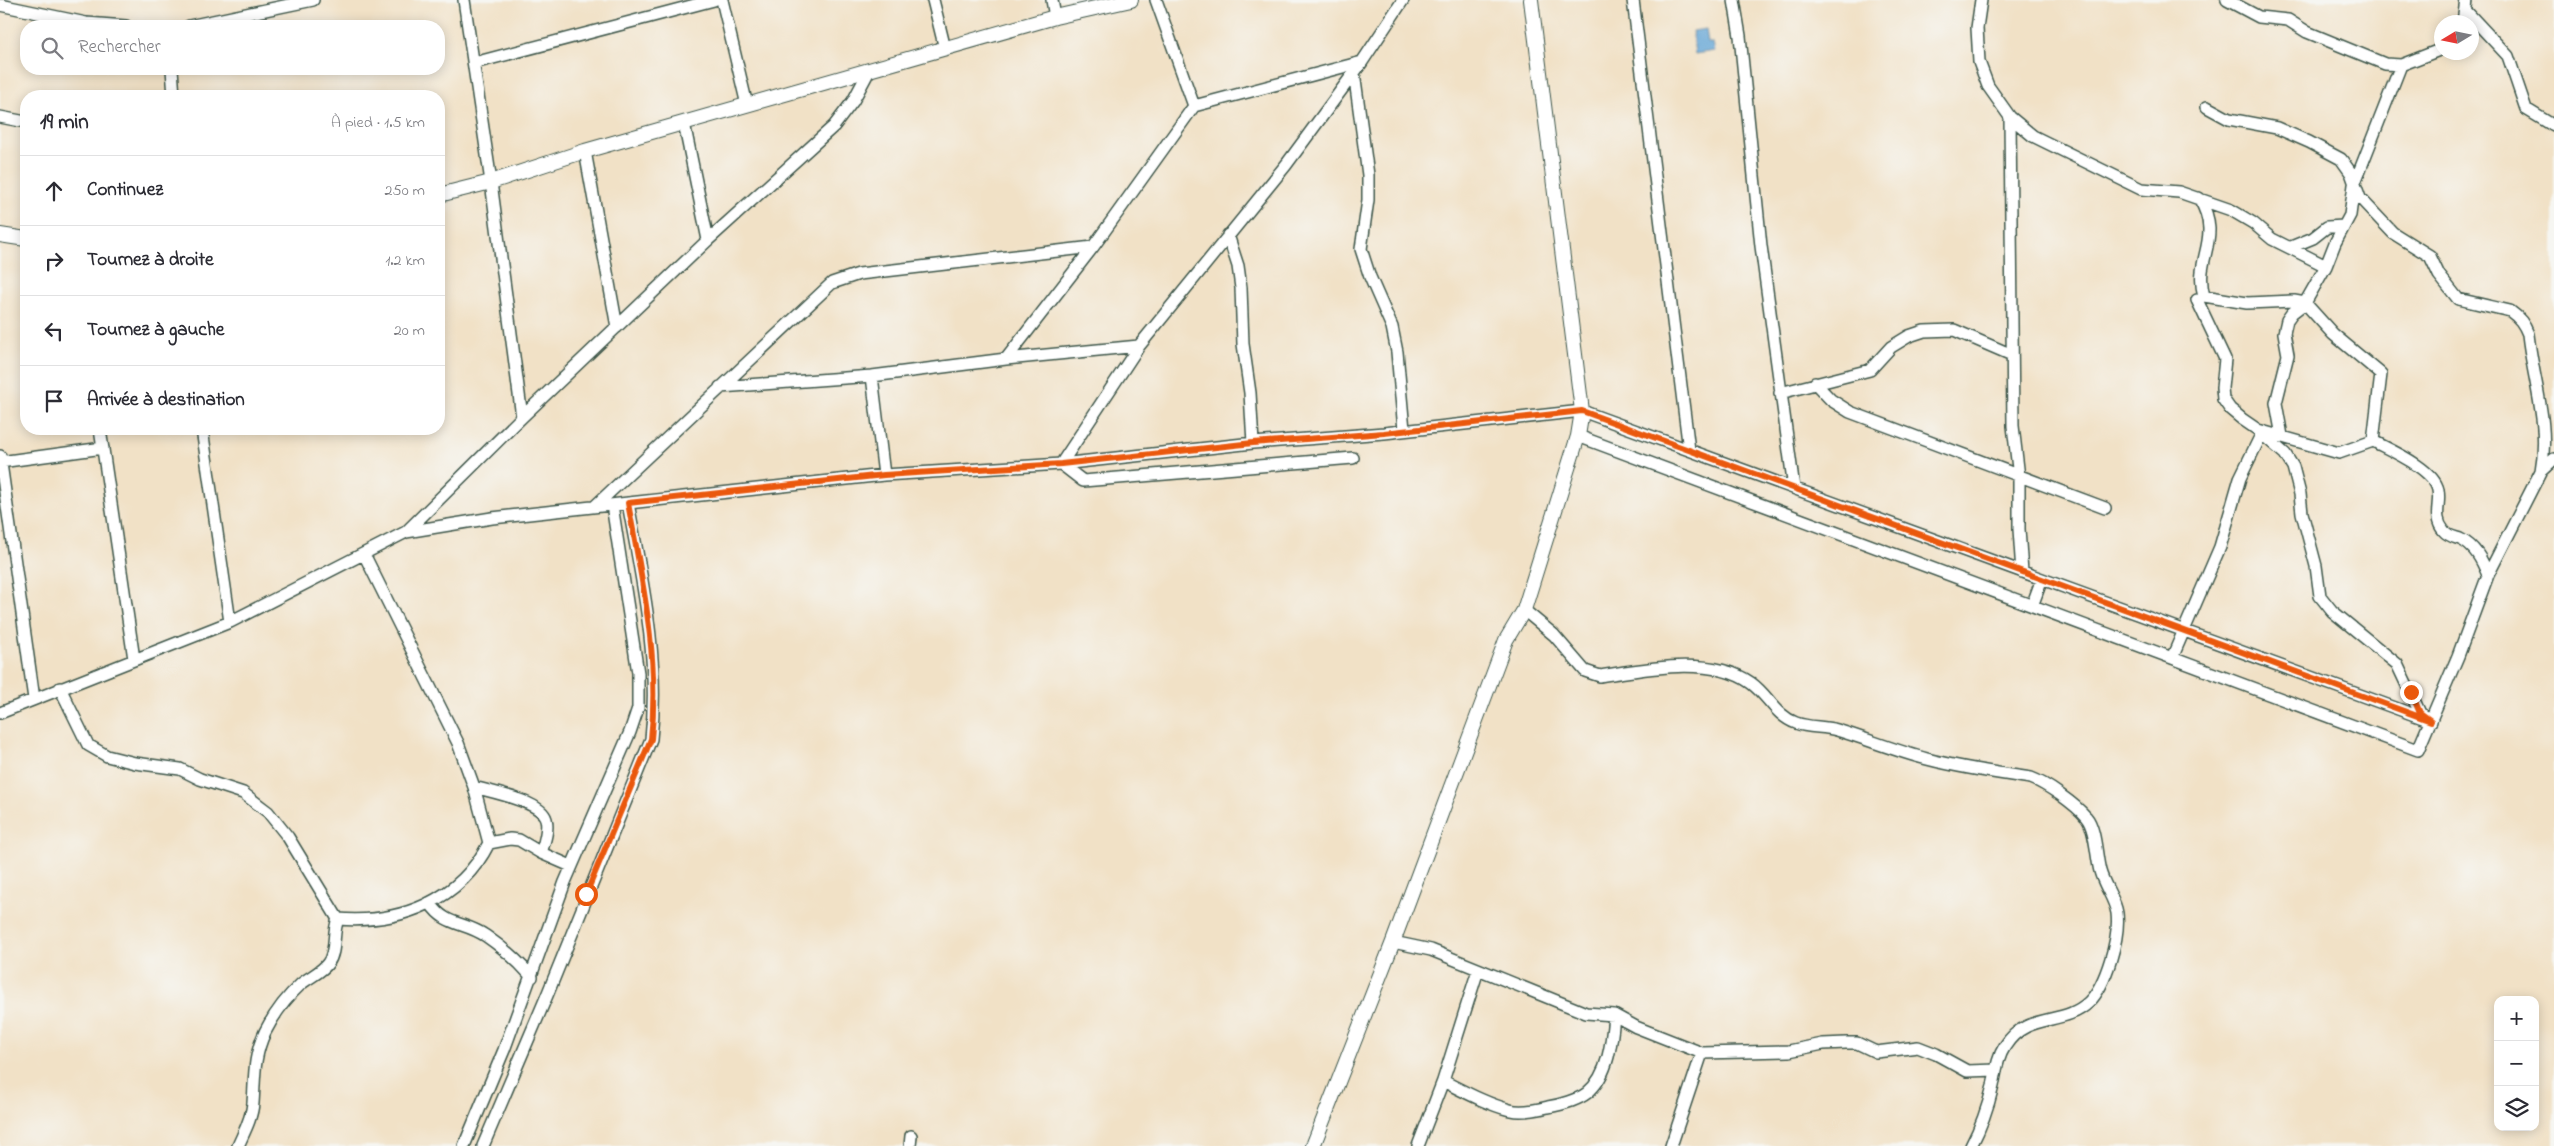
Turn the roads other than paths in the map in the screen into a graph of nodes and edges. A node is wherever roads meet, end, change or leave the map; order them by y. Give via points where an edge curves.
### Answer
1 (313, 0) edge
2 (464, 0) edge
3 (714, 0) edge
4 (722, 0) edge
5 (933, 0) edge
6 (1052, 0) edge
7 (1131, 0) edge
8 (1156, 0) edge
9 (1403, 0) edge
10 (1530, 0) edge
11 (1633, 0) edge
12 (1734, 0) edge
13 (1981, 0) edge
14 (2227, 0) edge
15 (0, 5) edge
16 (274, 5) edge
17 (2465, 11) edge
18 (1055, 17) junction
19 (72, 20) edge
20 (213, 20) edge
21 (945, 49) junction
22 (2434, 52) edge
23 (1362, 62) junction
24 (474, 63) junction
25 (2385, 64) junction
26 (2401, 65) junction
27 (869, 71) junction
28 (1354, 72) junction
29 (172, 75) edge
30 (174, 90) edge
31 (2392, 90) junction
32 (747, 105) junction
33 (1194, 106) junction
34 (2207, 107) dead end
35 (2010, 116) junction
36 (0, 117) edge
37 (20, 121) edge
38 (684, 123) junction
39 (2554, 126) edge
40 (586, 151) junction
41 (491, 182) junction
42 (2354, 185) junction
43 (445, 194) edge
44 (2199, 198) junction
45 (2344, 226) junction
46 (0, 235) edge
47 (1228, 235) junction
48 (2316, 236) junction
49 (20, 238) edge
50 (708, 240) junction
51 (1094, 247) junction
52 (2292, 247) junction
53 (2312, 258) junction
54 (2326, 266) junction
55 (2196, 300) dead end
56 (2305, 303) junction
57 (617, 328) junction
58 (1139, 346) junction
59 (2012, 355) junction
60 (1006, 359) junction
61 (872, 376) junction
62 (1814, 382) junction
63 (720, 387) junction
64 (1780, 393) junction
65 (1582, 411) junction
66 (522, 417) junction
67 (1404, 430) junction
68 (2260, 431) junction
69 (101, 435) edge
70 (203, 435) edge
71 (1578, 436) junction
72 (2282, 436) junction
73 (2373, 440) junction
74 (1253, 443) junction
75 (102, 448) junction
76 (1689, 450) junction
77 (1352, 458) dead end
78 (2554, 459) edge
79 (0, 460) edge
80 (1061, 464) junction
81 (2541, 471) junction
82 (884, 475) junction
83 (2019, 477) junction
84 (1794, 488) junction
85 (628, 503) junction
86 (612, 505) junction
87 (594, 507) junction
88 (2104, 508) dead end
89 (406, 532) junction
90 (364, 554) junction
91 (2022, 572) junction
92 (2488, 575) junction
93 (2042, 579) junction
94 (2032, 606) junction
95 (1524, 610) junction
96 (230, 622) junction
97 (2183, 630) junction
98 (2172, 658) junction
99 (134, 659) junction
100 (60, 688) junction
101 (34, 699) junction
102 (0, 713) edge
103 (2431, 721) junction
104 (474, 787) junction
105 (489, 843) junction
106 (541, 854) junction
107 (571, 866) junction
108 (430, 903) junction
109 (338, 919) junction
110 (1393, 942) junction
111 (1478, 970) junction
112 (532, 977) junction
113 (1614, 1015) junction
114 (1702, 1053) junction
115 (1996, 1070) junction
116 (1443, 1081) junction
117 (238, 1146) edge
118 (464, 1146) edge
119 (483, 1146) edge
120 (1313, 1146) edge
121 (1418, 1146) edge
122 (1671, 1146) edge
123 (1971, 1146) edge

1 - 16 street
2 - 24 street
3 - 24 street
4 - 32 street
5 - 21 street
6 - 18 street
7 - 18 street
8 - 33 street
9 - 23 street
10 - 65 street
11 - 76 street
12 - 64 street
13 - 35 street via 1977,28 1979,62 1988,86
14 - 25 street via 2256,16 2288,20 2307,32
15 - 19 street
16 - 20 street
17 - 39 street via 2508,56 2526,109
18 - 21 street
21 - 27 street
22 - 26 street
23 - 28 street
23 - 33 street
24 - 41 street
25 - 26 street
25 - 31 street via 2391,74
26 - 31 street
27 - 32 street
27 - 50 street via 853,101 834,126
28 - 47 street via 1286,166
28 - 67 street via 1368,175 1362,249 1370,278 1392,327
29 - 30 street
31 - 42 street
32 - 38 street
33 - 51 street
34 - 42 street via 2229,119 2277,128 2325,150 2341,159 2351,173
35 - 44 street via 2033,136 2140,189 2171,190
35 - 59 street
36 - 37 street
38 - 40 street
38 - 50 street
40 - 41 street
40 - 57 street
41 - 43 street
41 - 66 street
42 - 45 street via 2350,215
42 - 81 street via 2360,198 2393,233 2430,256 2439,275 2458,299 2510,311 2523,322 2544,422 2546,440
44 - 52 street via 2231,210 2272,238
44 - 56 street via 2206,210 2210,231 2202,269 2204,296 2247,303
45 - 48 street via 2327,227
45 - 54 street
46 - 49 street
47 - 58 street
47 - 74 street via 1241,288
48 - 52 street
48 - 53 street
50 - 57 street
51 - 60 street
51 - 63 street via 847,277 832,283
52 - 53 street
53 - 54 street
54 - 56 street
55 - 68 street via 2224,359 2223,399
56 - 72 street via 2292,313 2284,333 2288,355 2276,403
56 - 73 street via 2333,334 2381,374
57 - 66 street
58 - 60 street
58 - 80 street
59 - 62 street via 1954,330 1924,331 1891,347 1870,370
59 - 83 street via 2013,426
60 - 61 street
61 - 63 street
61 - 82 street
62 - 64 street
62 - 83 street via 1831,400 1850,412
63 - 87 street
64 - 84 street
65 - 67 street
65 - 71 street
65 - 76 street
66 - 89 street
67 - 74 street
68 - 72 street
68 - 97 street via 2240,478 2220,547
68 - 103 street via 2293,466 2320,596 2332,611 2397,664 2420,713
69 - 75 street
70 - 96 street
71 - 94 street
71 - 95 street
72 - 73 street via 2339,453
73 - 92 street via 2425,470 2434,479 2438,492 2437,515 2442,529 2469,544
74 - 80 street
75 - 79 street
75 - 99 street
76 - 84 street
77 - 80 street via 1083,481
78 - 81 street
79 - 101 street
80 - 82 street
81 - 92 street
82 - 85 street
83 - 88 street
83 - 91 street
84 - 91 street
85 - 86 street
85 - 119 street via 650,632 651,739
86 - 87 street
86 - 107 street via 638,673 638,708
87 - 89 street via 492,518
89 - 90 street
90 - 96 street
90 - 104 street via 454,735
91 - 93 street
92 - 103 street
93 - 94 street
93 - 97 street
94 - 98 street
95 - 110 street via 1506,640
95 - 115 street via 1554,635 1592,675 1711,666 1722,668 1750,682 1782,715 1795,723 1833,729 1927,759 2031,778 2044,783 2087,818 2100,872 2117,913 2106,974 2100,988 2078,1010 2063,1017 2038,1020 2013,1036 2005,1046
96 - 99 street
97 - 98 street
97 - 103 street
98 - 103 street via 2418,750
99 - 100 street
100 - 101 street
100 - 109 street via 88,745 107,756 180,769 243,793 268,812 288,838
101 - 102 street
104 - 105 street
104 - 106 street via 542,810 547,820
105 - 106 street via 518,840
105 - 108 street via 479,863 457,885
106 - 107 street
107 - 112 street
108 - 109 street via 389,916
108 - 112 street via 438,915 486,936
109 - 117 street via 328,965 302,984 275,1012 264,1034 253,1075 253,1104
110 - 111 street via 1430,950
110 - 120 street
111 - 113 street via 1586,1013
111 - 116 street
112 - 118 street
113 - 114 street
113 - 116 street via 1612,1043 1601,1075 1587,1093 1556,1106 1533,1111 1512,1110
114 - 115 street via 1790,1051 1846,1043 1876,1052 1918,1047 1967,1071
114 - 122 street
115 - 123 street via 1982,1125
116 - 121 street

